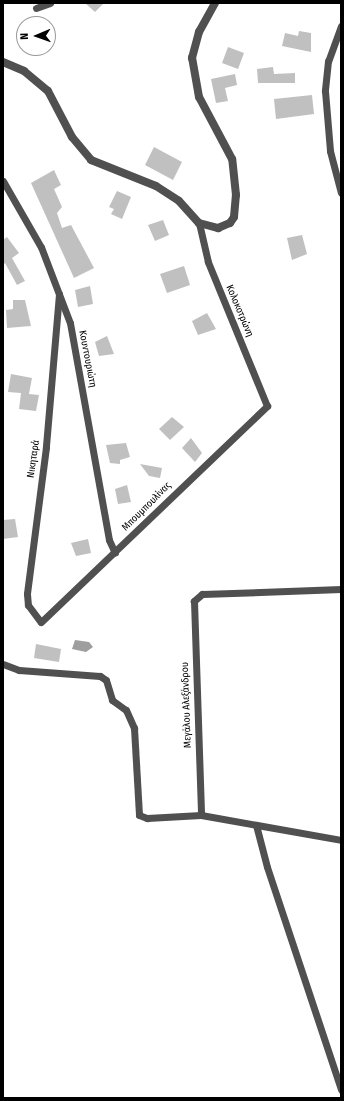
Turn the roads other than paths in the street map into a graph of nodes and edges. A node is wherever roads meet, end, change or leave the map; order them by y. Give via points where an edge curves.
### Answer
1 (50, 3) edge
2 (215, 3) edge
3 (36, 8) dead end
4 (341, 26) edge
5 (3, 62) edge
6 (3, 181) edge
7 (341, 193) edge
8 (200, 223) junction
9 (59, 294) junction
10 (267, 406) joint
11 (115, 553) junction
12 (341, 588) edge
13 (41, 622) joint
14 (3, 664) edge
15 (201, 815) junction
16 (256, 825) junction
17 (341, 840) edge
18 (341, 1090) edge

1 - 3 street
2 - 8 street via 194,42 193,72 199,97 232,159 236,207 230,223 224,226 213,228
4 - 7 street via 328,61 325,91 330,151
5 - 8 street via 24,71 48,91 72,138 91,160 169,193
6 - 9 street, Κουντουριώτη via 41,247
8 - 10 street, Κολοκοτρώνη via 208,262
9 - 11 street, Κουντουριώτη via 70,322 109,540
9 - 13 street, Νικηταρά via 46,447 26,594 28,605
10 - 11 street, Μπουμπουλίνας
11 - 13 street, Μπουμπουλίνας
12 - 15 street, Μεγάλου Αλεξάνδρου via 197,596
14 - 15 street via 19,670 100,676 106,680 112,700 126,710 134,728 139,815 147,818
15 - 16 street
16 - 17 street
16 - 18 street via 267,867

